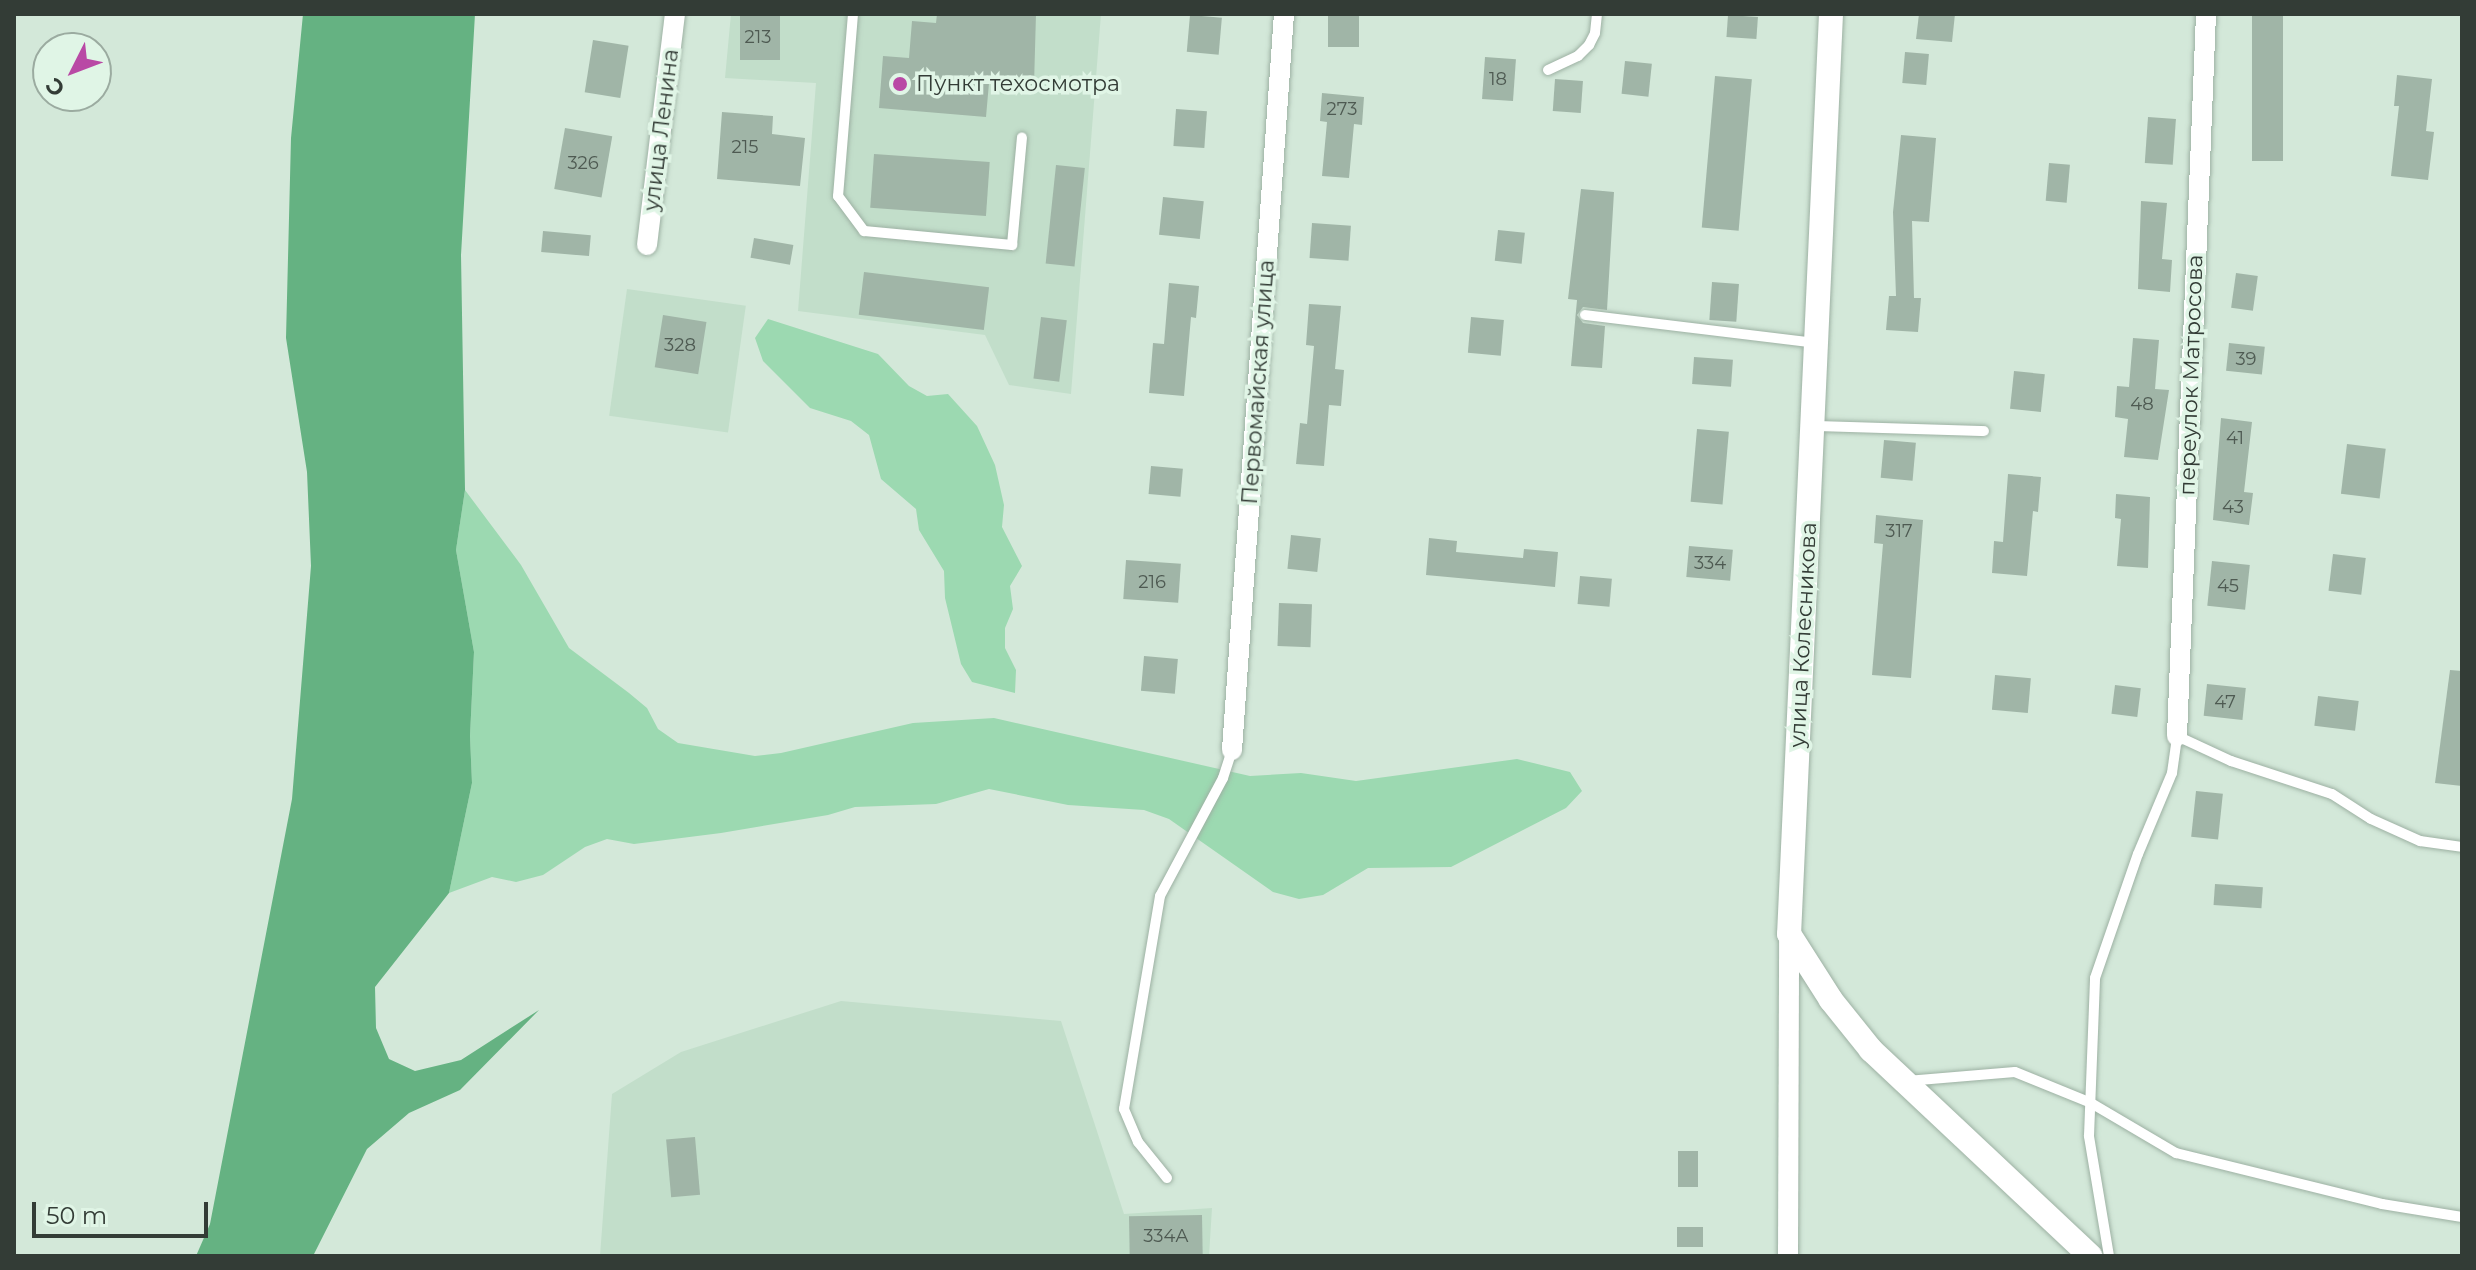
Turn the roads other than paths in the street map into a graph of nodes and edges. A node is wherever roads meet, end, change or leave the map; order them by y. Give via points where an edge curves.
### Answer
1 (675, 14) edge
2 (853, 14) edge
3 (1284, 14) edge
4 (1597, 14) edge
5 (1831, 14) edge
6 (2206, 14) edge
7 (1548, 70) dead end
8 (1022, 137) dead end
9 (647, 245) dead end
10 (1585, 315) dead end
11 (1816, 343) junction
12 (1812, 426) junction
13 (1984, 431) dead end
14 (2177, 736) junction
15 (1232, 750) joint
16 (2462, 847) edge
17 (1789, 934) junction
18 (1904, 1081) junction
19 (2091, 1103) junction
20 (1167, 1178) dead end
21 (2462, 1217) edge
22 (1788, 1256) edge
23 (2090, 1256) edge
24 (2109, 1256) edge

1 - 9 street, улица Ленина
2 - 8 lane via 838,196 864,231 1012,245
3 - 15 street, Первомайская улица
4 - 7 lane via 1589,45
5 - 11 street, улица Колесникова
6 - 14 street, переулок Матросова
10 - 11 lane
11 - 12 street, улица Колесникова
12 - 13 lane
12 - 17 street, улица Колесникова
14 - 16 lane via 2231,761 2332,794 2420,841
14 - 19 lane via 2172,773 2095,978
15 - 20 lane via 1214,798 1160,896 1124,1109 1138,1142
17 - 18 street via 1831,1000
17 - 22 street, улица Колесникова
18 - 19 lane via 2015,1072
18 - 23 street
19 - 21 lane via 2176,1153 2382,1204
19 - 24 lane via 2089,1136

